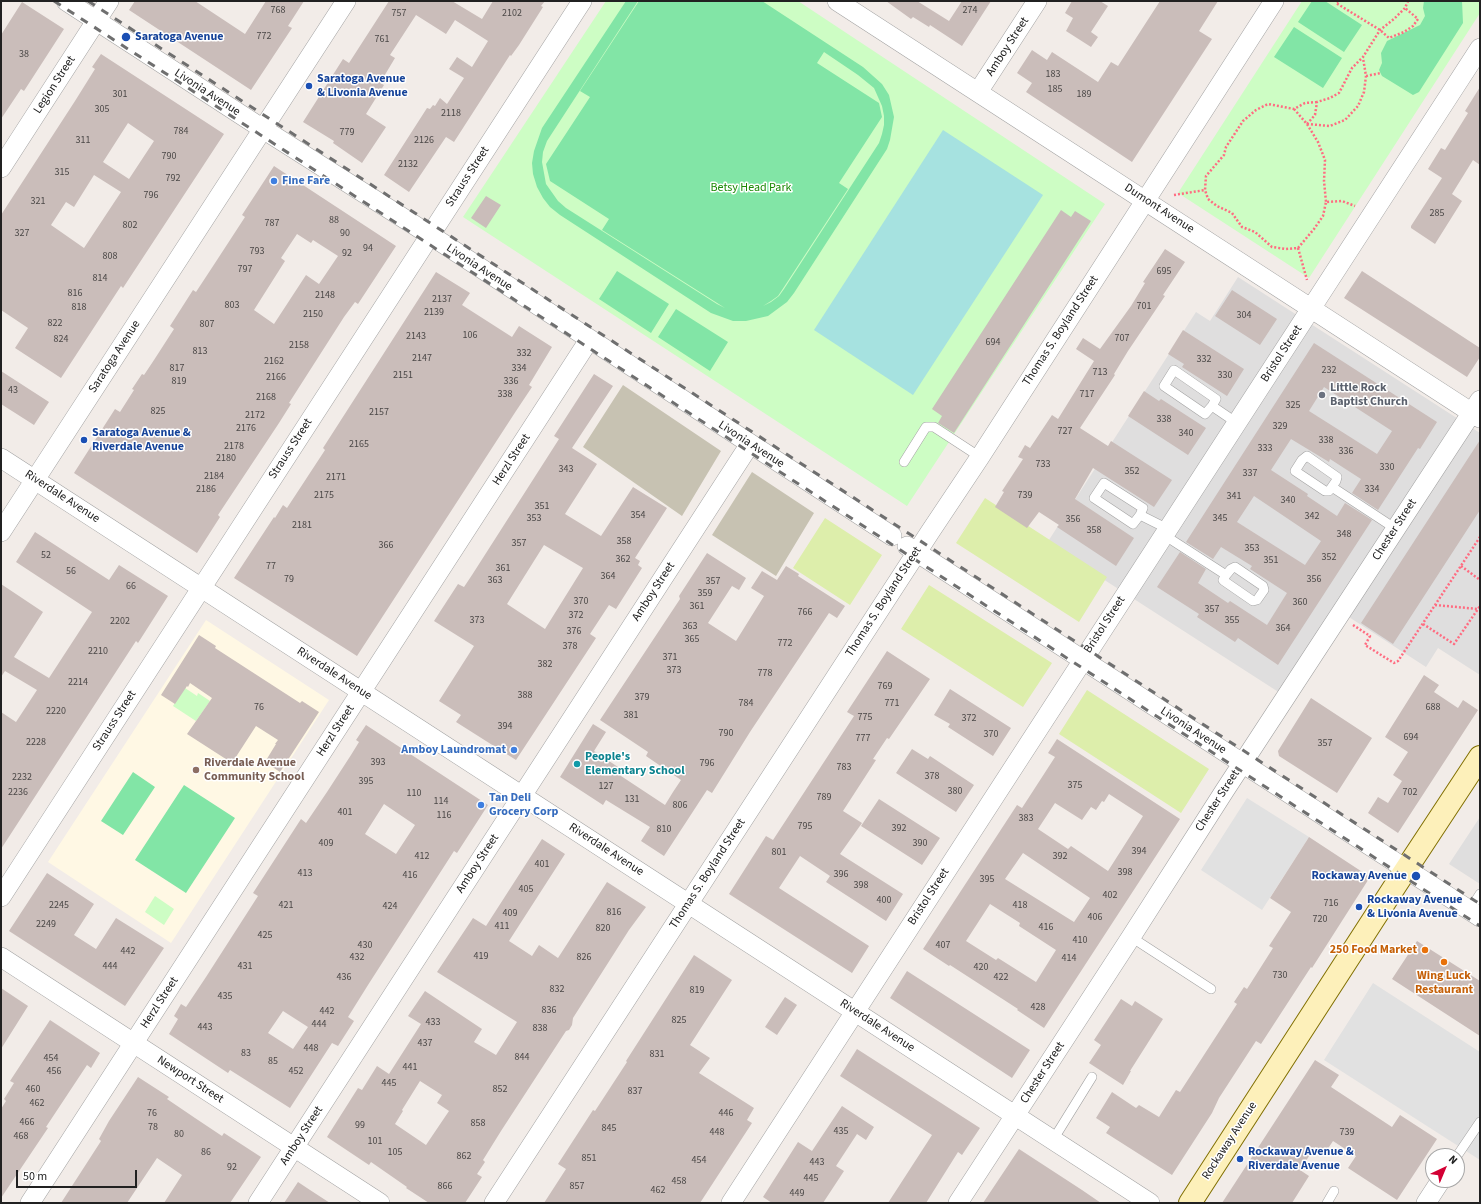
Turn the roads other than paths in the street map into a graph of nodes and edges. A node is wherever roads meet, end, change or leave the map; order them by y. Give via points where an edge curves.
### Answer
1 (66, 1) edge
2 (109, 1) edge
3 (346, 1) edge
4 (582, 1) edge
5 (837, 1) edge
6 (1037, 1) edge
7 (1274, 1) edge
8 (96, 21) junction
9 (1480, 48) edge
10 (978, 92) junction
11 (263, 129) junction
12 (1, 168) edge
13 (1145, 200) junction
14 (430, 235) junction
15 (1311, 308) junction
16 (589, 340) junction
17 (1212, 406) junction
18 (1477, 410) edge
19 (1237, 423) junction
20 (750, 444) junction
21 (980, 457) junction
22 (1, 458) edge
23 (904, 462) dead end
24 (35, 480) junction
25 (1332, 487) junction
26 (1140, 514) junction
27 (1396, 529) junction
28 (1, 532) edge
29 (1166, 532) junction
30 (905, 545) junction
31 (1226, 575) dead end
32 (201, 588) junction
33 (1083, 659) junction
34 (362, 692) junction
35 (1480, 756) edge
36 (1243, 764) junction
37 (522, 796) junction
38 (1406, 869) junction
39 (1480, 894) edge
40 (1, 897) edge
41 (688, 904) junction
42 (1475, 914) edge
43 (1131, 938) junction
44 (1, 957) edge
45 (1211, 989) dead end
46 (855, 1012) junction
47 (134, 1043) junction
48 (1092, 1077) dead end
49 (1015, 1115) junction
50 (1480, 1122) edge
51 (1052, 1140) junction
52 (294, 1148) junction
53 (1462, 1148) edge
54 (1436, 1188) edge
55 (1334, 1191) dead end
56 (30, 1203) edge
57 (258, 1203) edge
58 (380, 1203) edge
59 (494, 1203) edge
60 (731, 1203) edge
61 (958, 1203) edge
62 (1150, 1203) edge
63 (1190, 1203) edge
64 (1327, 1203) edge
65 (1426, 1203) edge

1 - 8 street, Livonia Avenue
2 - 8 street, Legion Street
3 - 11 street, Saratoga Avenue
4 - 14 street, Strauss Street
5 - 10 street, Dumont Avenue
6 - 10 street, Amboy Street
7 - 13 street, Thomas S. Boyland Street
8 - 11 street, Livonia Avenue
8 - 12 street, Legion Street
9 - 15 street, Bristol Street
10 - 13 street, Dumont Avenue
11 - 14 street, Livonia Avenue
11 - 24 street, Saratoga Avenue
13 - 15 street, Dumont Avenue
13 - 21 street, Thomas S. Boyland Street
14 - 16 street, Livonia Avenue
14 - 32 street, Strauss Street
15 - 18 street, Dumont Avenue
15 - 19 street, Bristol Street
16 - 20 street, Livonia Avenue
16 - 34 street, Herzl Street
17 - 17 lane via 1216,399 1174,370 1164,386 1205,414
17 - 19 lane
18 - 27 street, Chester Street
19 - 29 street, Bristol Street
20 - 30 street, Livonia Avenue
20 - 37 street, Amboy Street
21 - 23 lane via 934,427 926,427
21 - 30 street, Thomas S. Boyland Street
22 - 24 street, Riverdale Avenue
24 - 28 street, Saratoga Avenue
24 - 32 street, Riverdale Avenue
25 - 25 lane via 1325,491 1295,471 1305,457 1337,477
25 - 27 lane
26 - 26 lane via 1144,508 1104,483 1094,498 1133,524
26 - 29 lane
27 - 36 street, Chester Street
29 - 31 lane
29 - 33 street, Bristol Street
30 - 33 street, Livonia Avenue
30 - 41 street, Thomas S. Boyland Street
32 - 34 street, Riverdale Avenue
32 - 40 street, Strauss Street
33 - 36 street, Livonia Avenue
33 - 46 street, Bristol Street
34 - 37 street, Riverdale Avenue
34 - 47 street, Herzl Street
35 - 38 street, Rockaway Avenue
36 - 38 street, Livonia Avenue
36 - 43 street, Chester Street
37 - 41 street, Riverdale Avenue
37 - 52 street, Amboy Street
38 - 42 street, Livonia Avenue
38 - 63 street, Rockaway Avenue
39 - 42 lane
41 - 46 street, Riverdale Avenue
41 - 59 street, Thomas S. Boyland Street
43 - 45 lane
43 - 49 street, Chester Street
44 - 47 street, Newport Street
46 - 49 street, Riverdale Avenue
46 - 60 street, Bristol Street
47 - 52 street, Newport Street
47 - 56 street, Herzl Street
48 - 51 lane
49 - 51 street, Riverdale Avenue
49 - 61 street, Chester Street
50 - 53 lane
51 - 62 street, Riverdale Avenue
52 - 57 street, Amboy Street
52 - 58 street, Newport Street
54 - 65 street
55 - 64 lane

